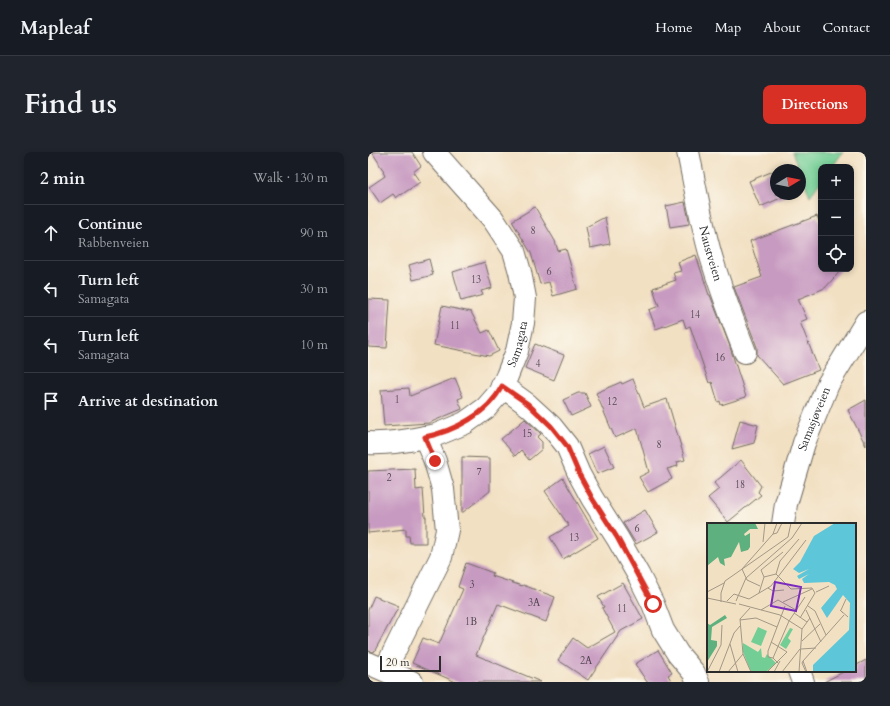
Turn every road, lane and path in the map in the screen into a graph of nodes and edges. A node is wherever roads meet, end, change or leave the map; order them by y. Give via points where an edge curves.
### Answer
1 (434, 152) edge
2 (688, 152) edge
3 (866, 322) edge
4 (745, 352) dead end
5 (502, 386) junction
6 (425, 437) junction
7 (368, 443) edge
8 (783, 523) edge
9 (377, 667) edge
10 (799, 672) edge
11 (412, 682) edge
12 (698, 682) edge
13 (803, 682) edge

1 - 5 street, Samagata via 493,219 514,251 525,298 523,323 517,351
2 - 4 street, Naustveien via 713,265
3 - 8 street, Samasjøveien via 828,384 804,443 786,504
5 - 6 street, Samagata via 486,408 465,423
5 - 12 street via 528,404 567,446 592,498 639,576 663,630
6 - 7 street, Samagata via 383,444
6 - 9 street via 443,489 447,530 441,557
9 - 11 street
10 - 13 street

